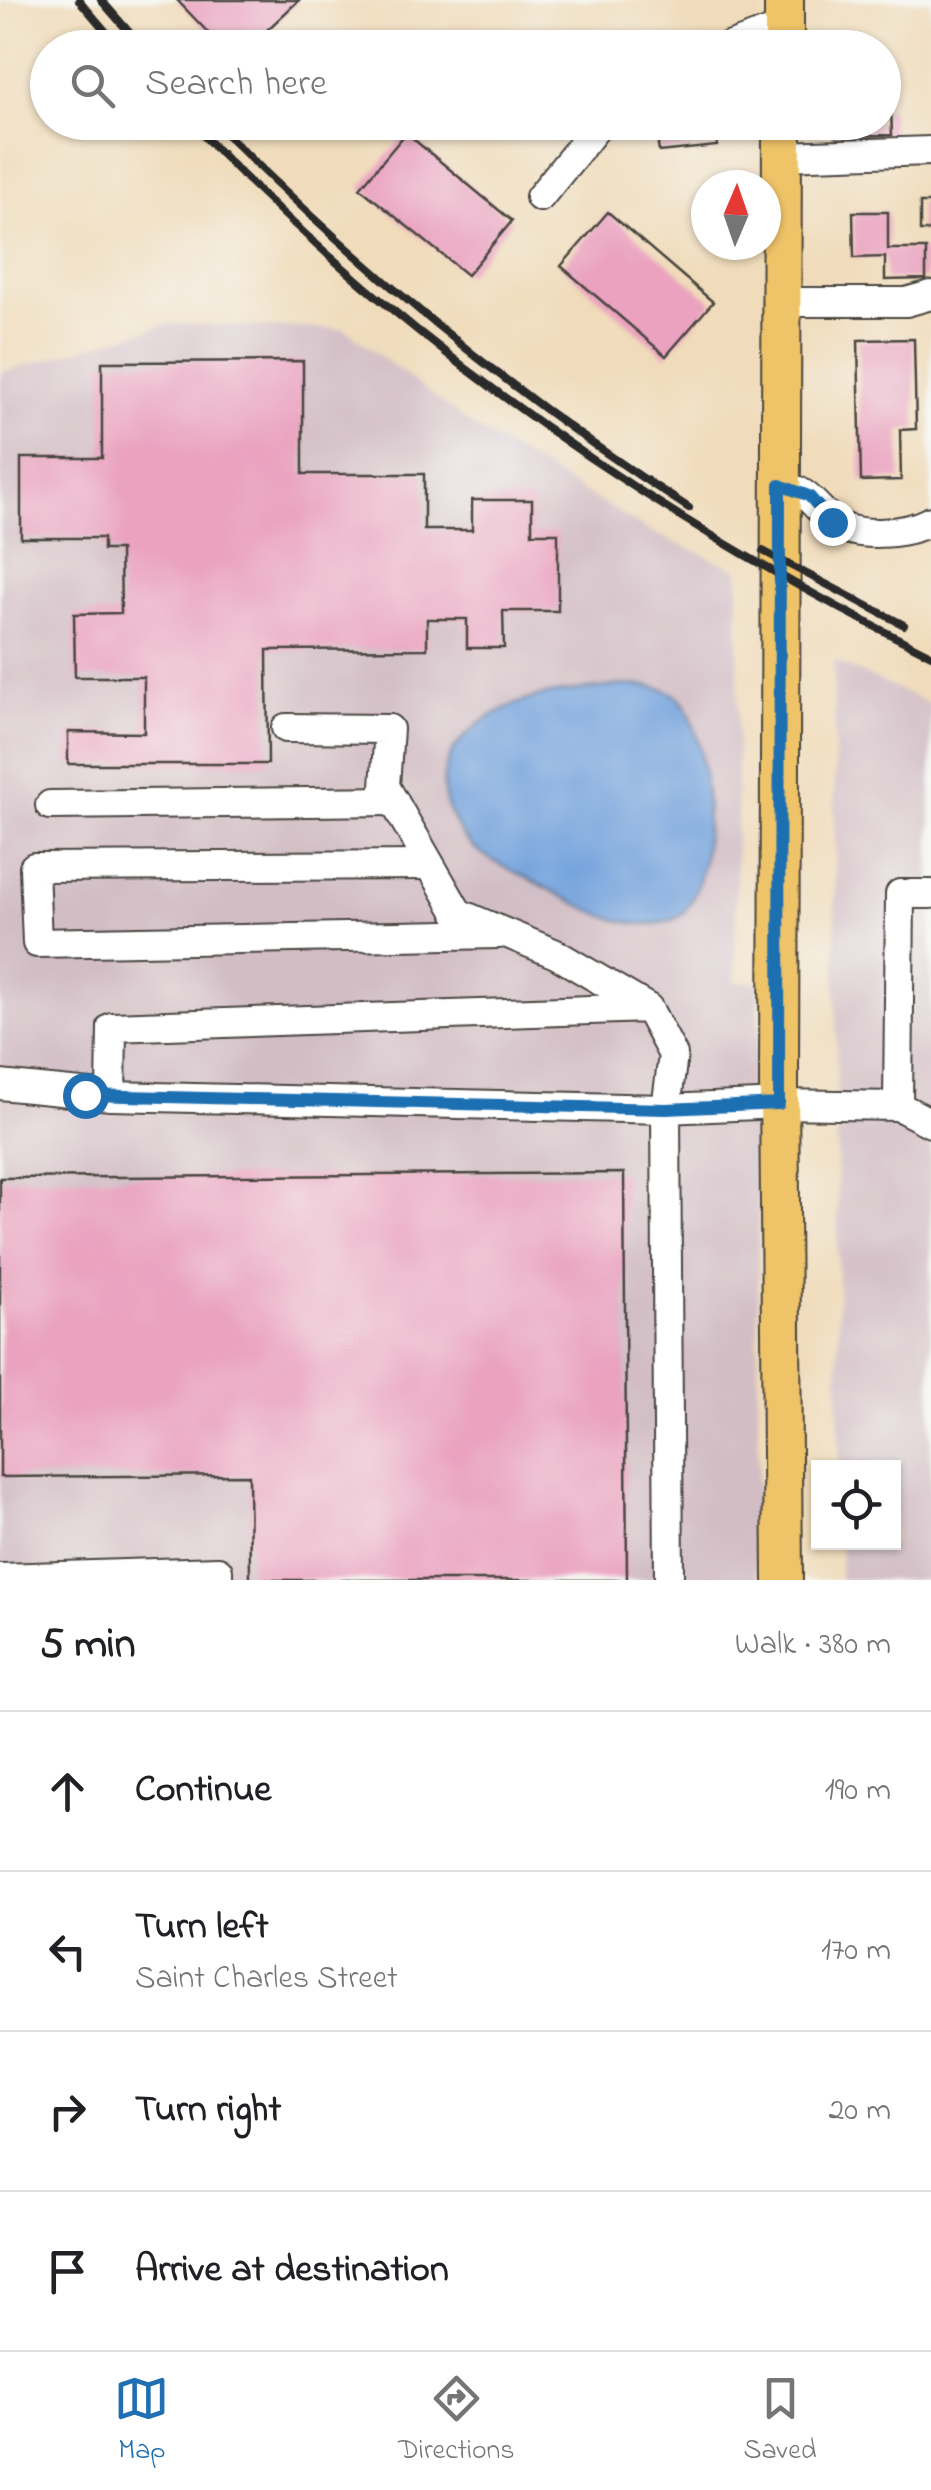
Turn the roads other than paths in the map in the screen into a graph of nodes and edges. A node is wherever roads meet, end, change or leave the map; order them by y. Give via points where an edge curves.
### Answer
1 (586, 140) edge
2 (782, 140) edge
3 (796, 140) edge
4 (931, 150) edge
5 (540, 197) dead end
6 (919, 298) edge
7 (780, 302) junction
8 (931, 320) edge
9 (780, 485) junction
10 (931, 521) edge
11 (286, 728) dead end
12 (394, 801) junction
13 (50, 804) dead end
14 (430, 865) junction
15 (931, 894) edge
16 (509, 934) junction
17 (648, 1008) junction
18 (0, 1084) edge
19 (779, 1092) junction
20 (111, 1096) junction
21 (898, 1106) junction
22 (666, 1109) junction
23 (931, 1123) edge
24 (0, 1578) edge
25 (218, 1580) edge
26 (669, 1580) edge
27 (784, 1580) edge

1 - 5 lane
2 - 7 main road
3 - 4 lane
6 - 7 lane
6 - 8 lane
7 - 9 main road
9 - 10 lane via 809,496 846,530 894,531
9 - 19 main road
11 - 12 lane via 389,730 385,786
12 - 13 lane
12 - 14 lane
14 - 16 lane via 458,913
14 - 16 lane via 34,867 36,942
15 - 21 lane via 900,894
16 - 17 lane
17 - 20 lane via 112,1027
17 - 22 lane via 673,1055
18 - 20 lane
19 - 21 lane
19 - 22 lane
19 - 27 main road
20 - 22 lane
21 - 23 lane
22 - 26 lane
24 - 25 lane via 218,1571

